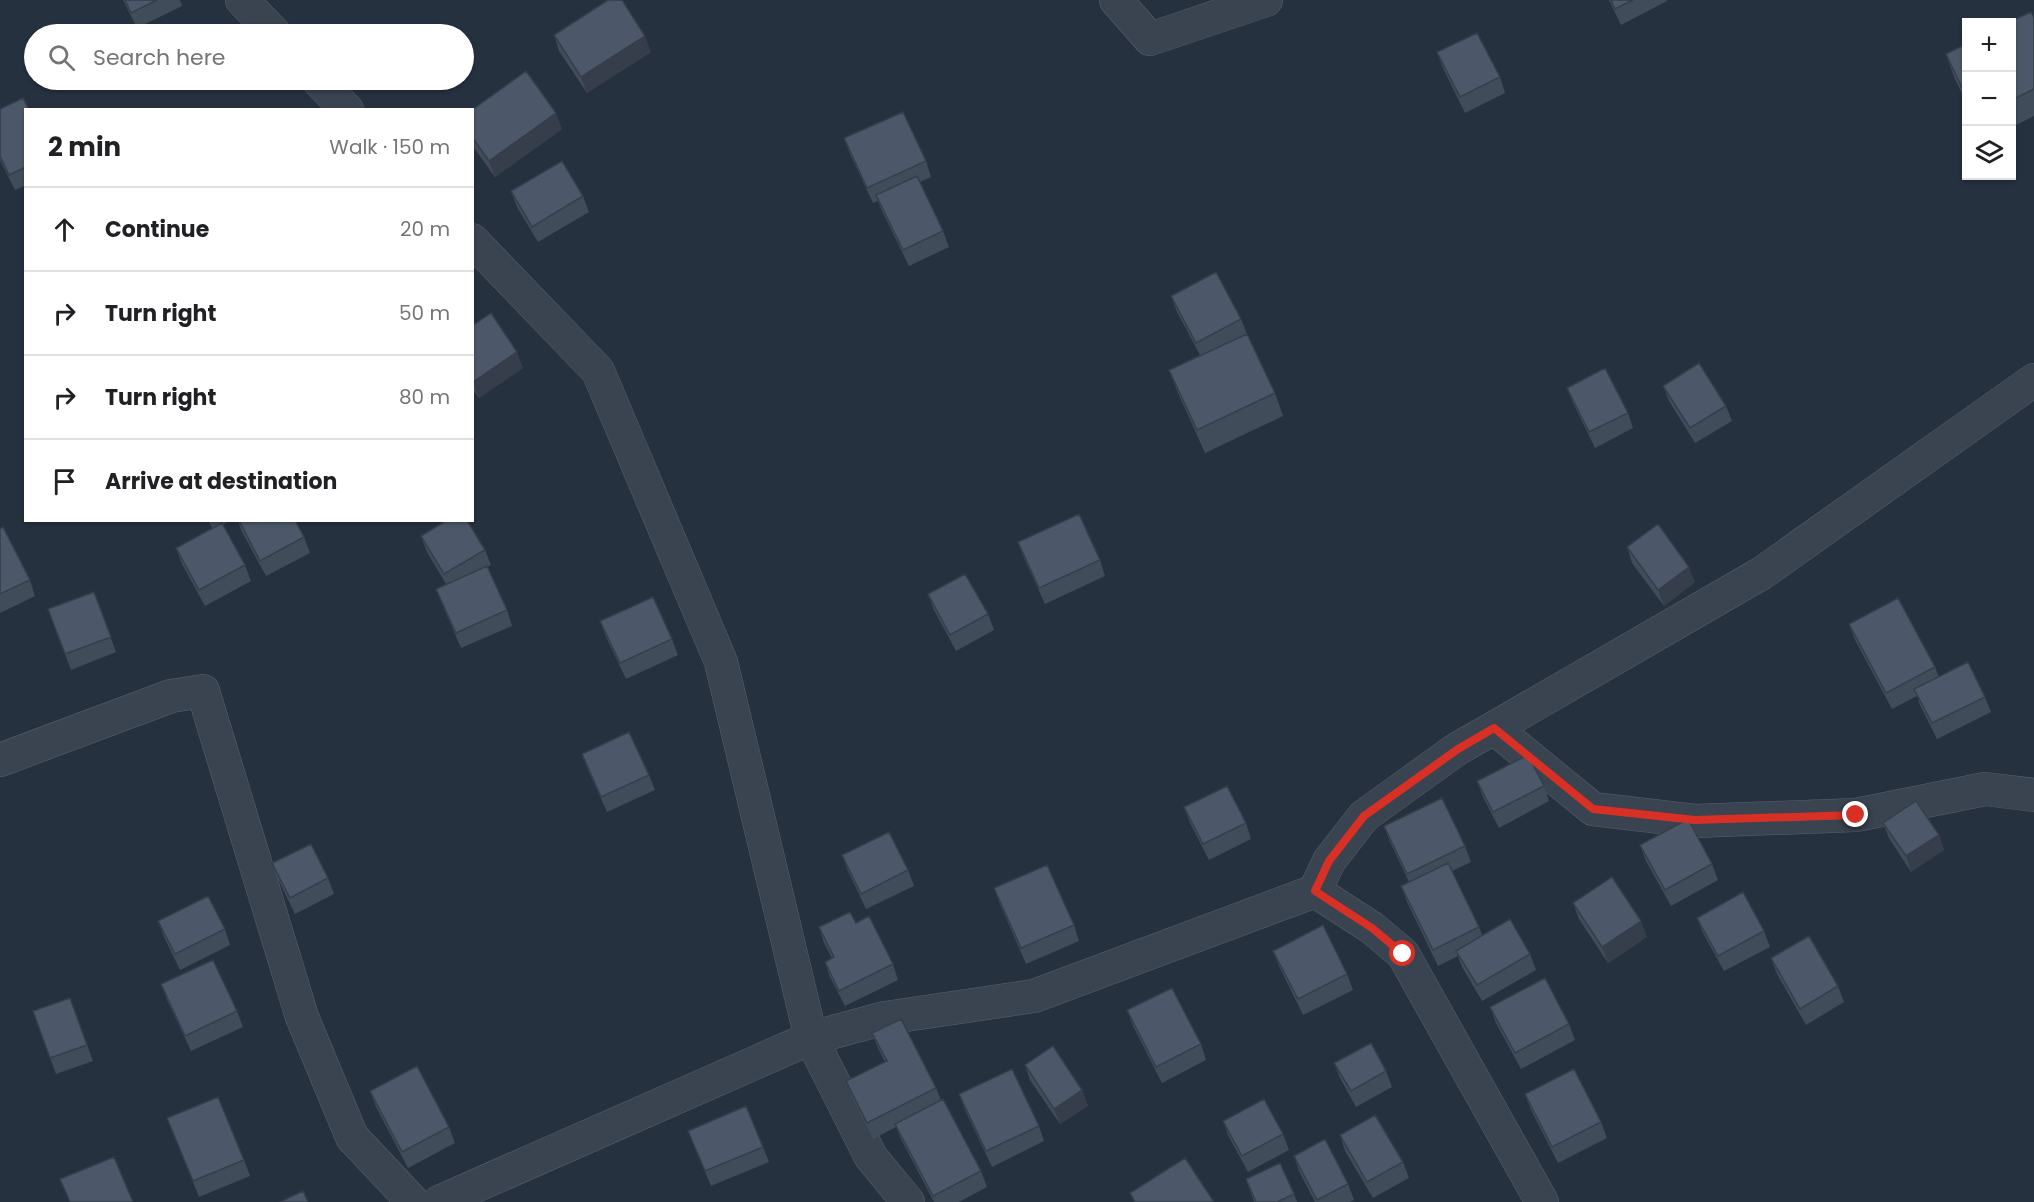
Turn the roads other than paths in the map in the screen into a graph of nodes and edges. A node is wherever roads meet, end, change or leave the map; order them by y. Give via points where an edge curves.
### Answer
1 (242, 0) edge
2 (1116, 0) edge
3 (1266, 0) edge
4 (265, 24) edge
5 (328, 90) edge
6 (345, 108) edge
7 (474, 242) edge
8 (2034, 380) edge
9 (1494, 728) junction
10 (0, 760) edge
11 (2034, 795) edge
12 (1315, 891) junction
13 (811, 1038) junction
14 (413, 1202) edge
15 (439, 1202) edge
16 (908, 1202) edge
17 (1542, 1202) edge

1 - 4 street
2 - 3 street via 1150,39
5 - 6 street
7 - 13 street via 598,371 721,662
8 - 9 street via 1762,573
9 - 11 street via 1593,809 1707,820 1856,815 1985,789
9 - 12 street via 1364,816 1329,861
10 - 14 street via 171,696 203,691 302,1017 352,1137
12 - 13 street via 1034,996 885,1018
12 - 17 street via 1372,928 1403,954
13 - 15 street
13 - 16 street via 871,1157

